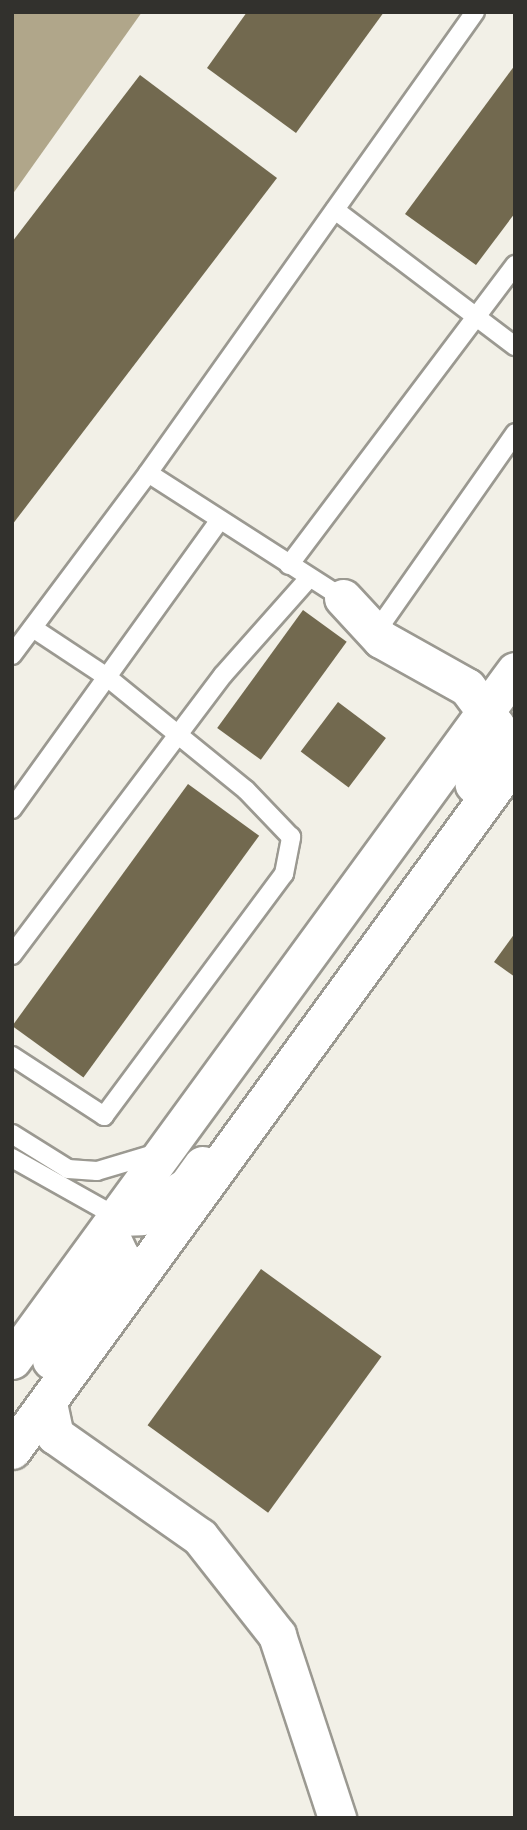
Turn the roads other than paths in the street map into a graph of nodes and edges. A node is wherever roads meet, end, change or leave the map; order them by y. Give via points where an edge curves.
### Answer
1 (475, 12) edge
2 (334, 210) junction
3 (515, 265) edge
4 (476, 316) junction
5 (515, 346) edge
6 (515, 433) edge
7 (148, 473) junction
8 (220, 520) junction
9 (289, 565) junction
10 (309, 578) junction
11 (343, 598) junction
12 (385, 619) junction
13 (33, 628) junction
14 (12, 656) edge
15 (107, 677) junction
16 (503, 693) edge
17 (176, 736) junction
18 (515, 759) edge
19 (12, 809) edge
20 (12, 955) edge
21 (12, 1056) edge
22 (12, 1134) edge
23 (163, 1150) junction
24 (12, 1158) edge
25 (112, 1223) junction
26 (12, 1360) edge
27 (48, 1403) junction
28 (12, 1415) edge
29 (12, 1450) edge
30 (337, 1818) edge

1 - 2 lane
2 - 4 lane
2 - 7 lane
3 - 4 lane
4 - 5 lane
4 - 9 lane
6 - 12 lane
7 - 8 lane
7 - 13 lane
8 - 9 lane
8 - 15 lane
9 - 10 lane
10 - 11 lane
10 - 17 lane
11 - 12 street
11 - 16 street via 381,639 467,687
12 - 16 street
13 - 14 lane
13 - 15 lane
15 - 17 lane
15 - 19 lane
16 - 23 street
16 - 25 street via 496,751 187,1186 141,1216
17 - 20 lane
17 - 21 lane via 246,790 291,837 284,874 104,1116
18 - 27 street
22 - 23 lane via 68,1169 125,1166
23 - 25 street
24 - 25 lane
25 - 26 street
25 - 28 street via 120,1256
27 - 29 street
27 - 30 street via 55,1435 200,1538 277,1635

